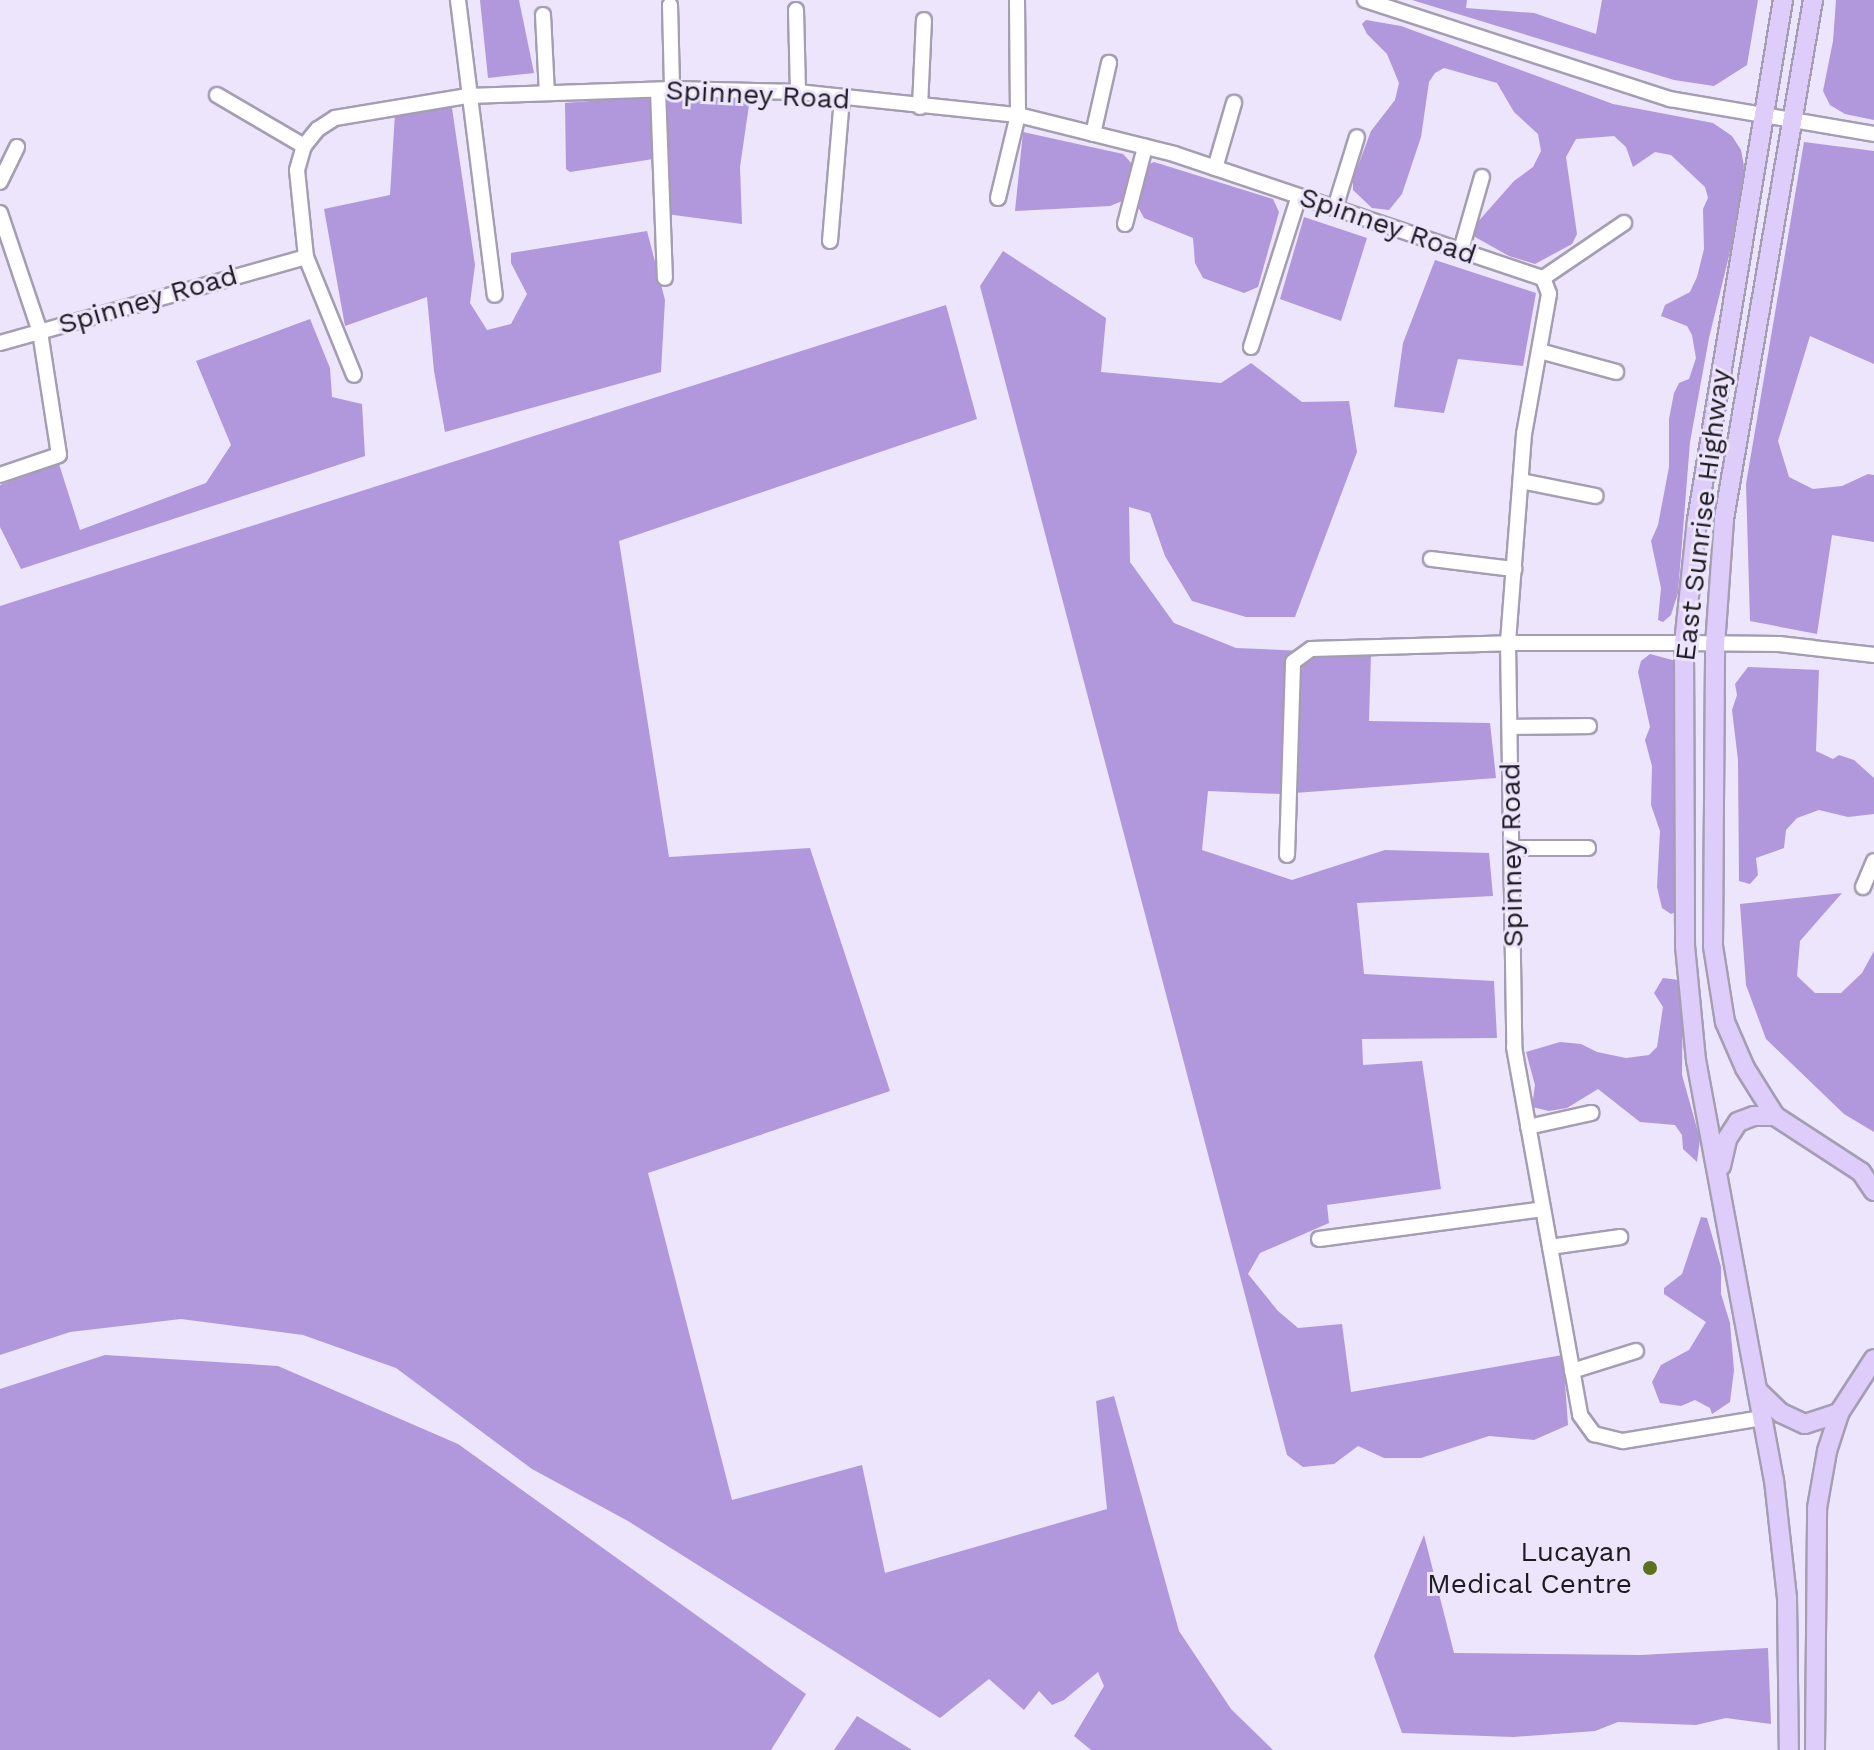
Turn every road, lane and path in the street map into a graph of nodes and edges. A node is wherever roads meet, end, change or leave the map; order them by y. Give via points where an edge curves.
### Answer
1 (458, 0) edge
2 (1017, 0) edge
3 (1365, 0) edge
4 (1783, 0) edge
5 (1813, 0) edge
6 (670, 5) dead end
7 (796, 10) dead end
8 (543, 15) dead end
9 (924, 20) dead end
10 (1109, 63) dead end
11 (665, 90) junction
12 (798, 92) junction
13 (547, 93) junction
14 (217, 95) dead end
15 (468, 96) junction
16 (842, 97) junction
17 (1234, 103) dead end
18 (920, 107) junction
19 (1018, 115) junction
20 (1762, 116) junction
21 (1793, 121) junction
22 (1093, 134) junction
23 (1874, 134) edge
24 (1357, 137) dead end
25 (304, 146) junction
26 (17, 147) dead end
27 (1145, 147) junction
28 (1215, 168) junction
29 (1482, 177) dead end
30 (0, 182) edge
31 (1299, 196) junction
32 (998, 198) dead end
33 (1335, 208) junction
34 (0, 213) edge
35 (1624, 223) dead end
36 (1125, 224) dead end
37 (830, 241) dead end
38 (1461, 250) junction
39 (306, 257) junction
40 (665, 278) dead end
41 (1543, 278) junction
42 (495, 295) dead end
43 (40, 332) junction
44 (0, 343) edge
45 (1251, 347) dead end
46 (1540, 351) junction
47 (1616, 372) dead end
48 (354, 375) dead end
49 (0, 475) edge
50 (1521, 481) junction
51 (1596, 496) dead end
52 (1431, 559) dead end
53 (1514, 569) junction
54 (1508, 643) junction
55 (1684, 643) junction
56 (1715, 645) junction
57 (1874, 655) edge
58 (1589, 726) dead end
59 (1510, 727) junction
60 (1512, 848) junction
61 (1588, 848) dead end
62 (1287, 855) dead end
63 (1874, 861) edge
64 (1863, 887) dead end
65 (1591, 1113) dead end
66 (1775, 1116) junction
67 (1528, 1127) junction
68 (1868, 1174) edge
69 (1719, 1177) junction
70 (1874, 1191) edge
71 (1543, 1209) junction
72 (1620, 1237) dead end
73 (1319, 1239) dead end
74 (1550, 1247) junction
75 (1636, 1351) dead end
76 (1874, 1359) edge
77 (1572, 1371) junction
78 (1757, 1390) junction
79 (1839, 1413) junction
80 (1762, 1418) junction
81 (1789, 1750) edge
82 (1815, 1750) edge

1 - 15 street
2 - 19 street
3 - 20 street via 1670,99
4 - 20 main road, East Sunrise Highway
5 - 21 main road, East Sunrise Highway
6 - 11 street
7 - 12 street
8 - 13 street
9 - 18 street
10 - 22 street
11 - 12 street, Spinney Road
11 - 13 street, Spinney Road
11 - 40 street
12 - 16 street, Spinney Road
13 - 15 street, Spinney Road
14 - 25 street
15 - 25 street, Spinney Road via 335,118
15 - 42 street
16 - 18 street, Spinney Road
16 - 37 street
17 - 28 street
18 - 19 street, Spinney Road
19 - 22 street, Spinney Road
19 - 32 street
20 - 21 street
20 - 55 main road, East Sunrise Highway via 1697,520
21 - 23 street
21 - 56 main road, East Sunrise Highway via 1724,519
22 - 27 street, Spinney Road
24 - 33 street
25 - 39 street via 297,170
26 - 30 street
27 - 28 street, Spinney Road
27 - 36 street
28 - 31 street, Spinney Road
29 - 38 street
31 - 33 street, Spinney Road
31 - 45 street
33 - 38 street, Spinney Road
34 - 43 street
35 - 41 street
38 - 41 street, Spinney Road
39 - 43 street, Spinney Road
39 - 48 street
41 - 46 street, Spinney Road via 1549,294
43 - 44 street, Spinney Road
43 - 49 street via 59,455
46 - 47 street
46 - 50 street, Spinney Road
50 - 51 street
50 - 53 street, Spinney Road
52 - 53 street
53 - 54 street, Spinney Road
54 - 55 street
54 - 59 street, Spinney Road
54 - 62 street via 1311,649 1293,662
55 - 56 street
55 - 69 main road, East Sunrise Highway via 1685,946 1696,1060
56 - 57 street via 1779,644
56 - 66 main road, East Sunrise Highway via 1713,946 1725,1022
58 - 59 street
59 - 60 street, Spinney Road
60 - 61 street
60 - 67 street, Spinney Road via 1514,1047
63 - 64 street
65 - 67 street
66 - 68 main road
66 - 69 main road via 1738,1122 1727,1139
67 - 71 street, Spinney Road
68 - 70 main road
69 - 78 main road, East Sunrise Highway
71 - 73 street
71 - 74 street, Spinney Road
72 - 74 street
74 - 77 street, Spinney Road
75 - 77 street
76 - 79 main road
77 - 80 street, Spinney Road via 1580,1415 1594,1434 1604,1437 1623,1441
78 - 79 main road via 1781,1413 1805,1424
78 - 80 main road
79 - 82 main road via 1817,1508
80 - 81 main road via 1787,1597

